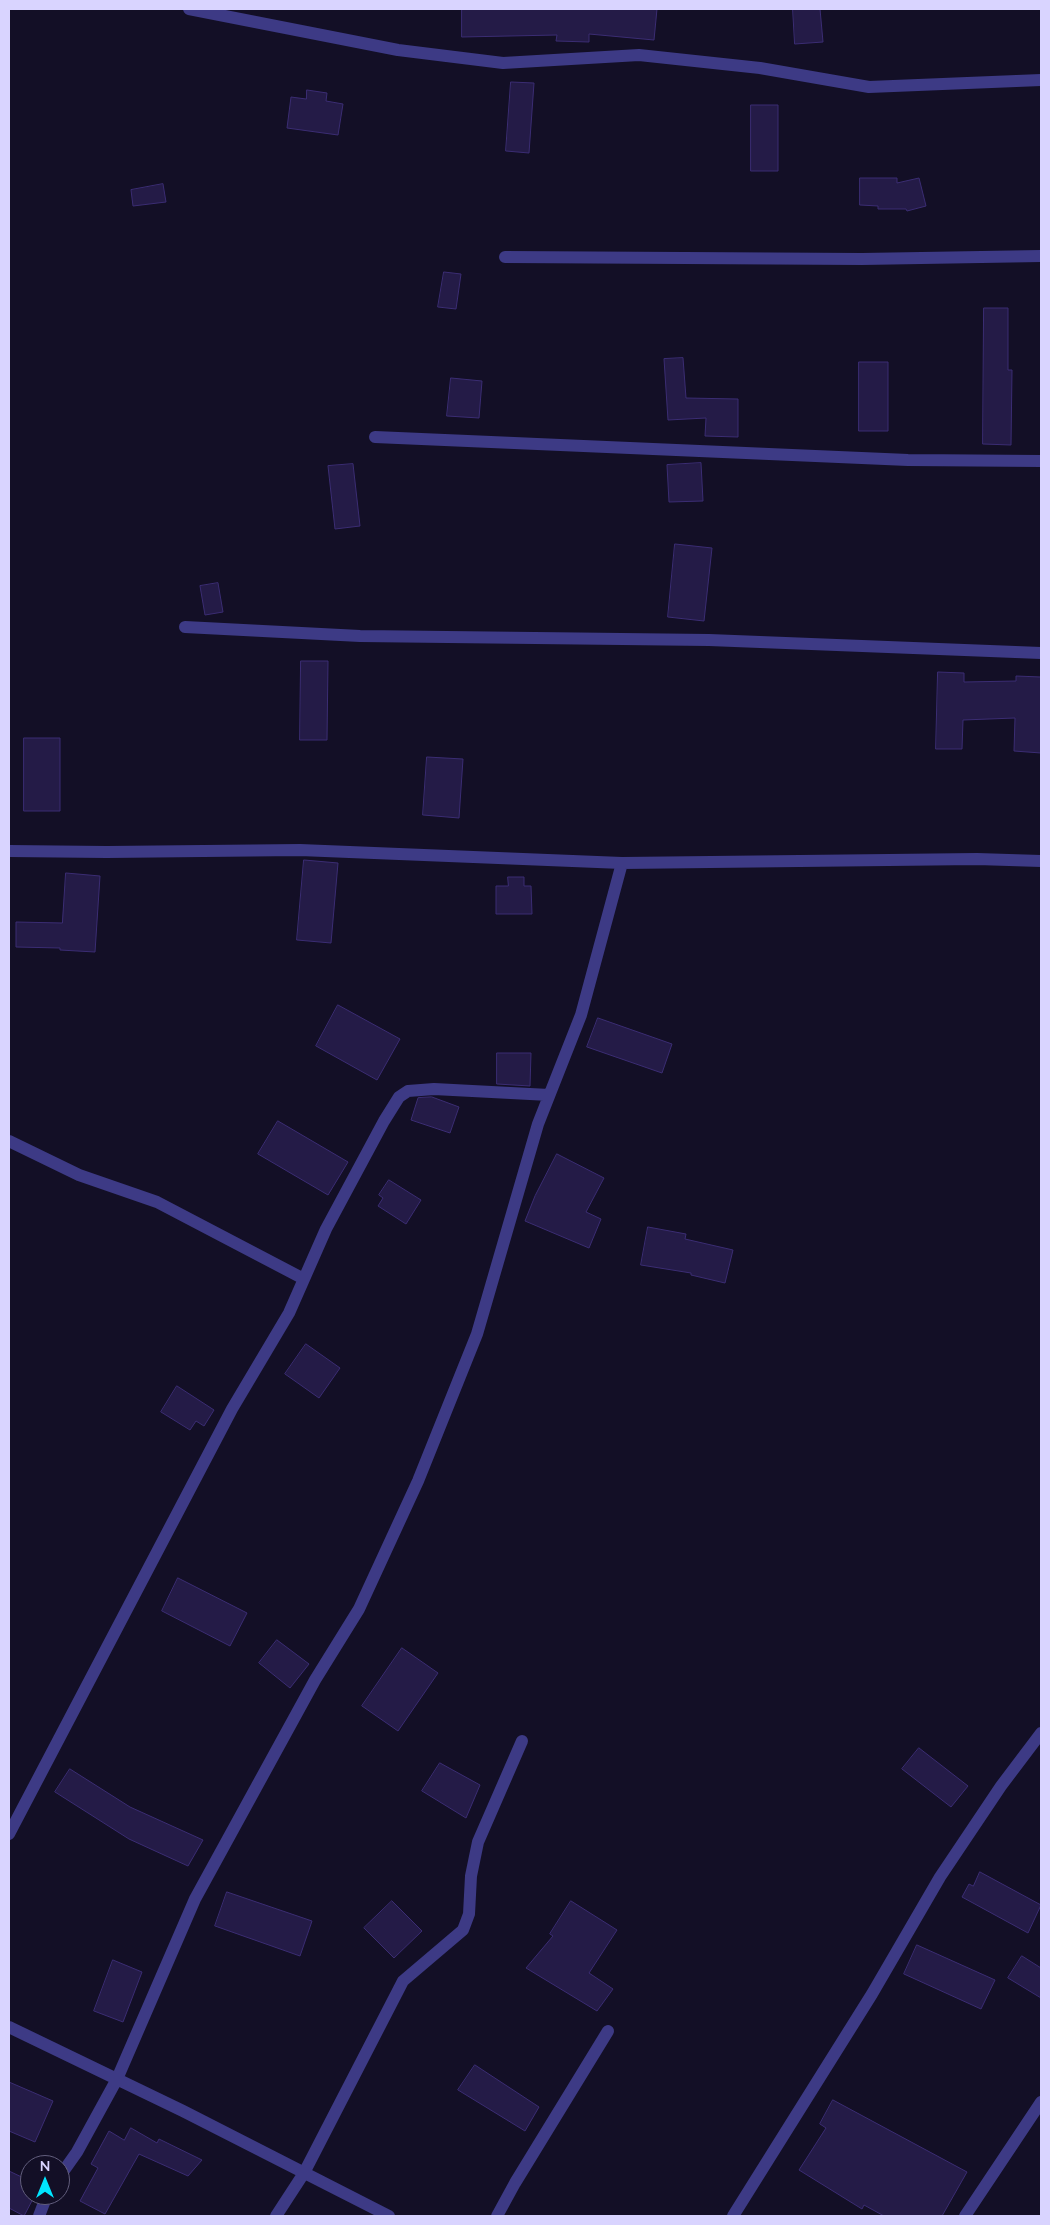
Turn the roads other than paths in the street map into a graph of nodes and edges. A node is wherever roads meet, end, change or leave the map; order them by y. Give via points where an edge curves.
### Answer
1 (189, 9) edge
2 (1041, 80) edge
3 (505, 256) dead end
4 (1041, 256) edge
5 (375, 437) dead end
6 (1041, 461) edge
7 (184, 627) dead end
8 (1041, 653) edge
9 (9, 850) edge
10 (1041, 861) edge
11 (622, 863) junction
12 (549, 1095) junction
13 (9, 1141) edge
14 (304, 1279) junction
15 (1041, 1733) edge
16 (522, 1741) dead end
17 (9, 1834) edge
18 (9, 2028) edge
19 (608, 2031) dead end
20 (117, 2079) junction
21 (1041, 2102) edge
22 (70, 2162) edge
23 (304, 2173) junction
24 (276, 2216) edge
25 (389, 2216) edge
26 (497, 2216) edge
27 (733, 2216) edge
28 (964, 2216) edge

1 - 2 street via 398,50 502,63 639,55 760,68 869,87
3 - 4 street via 862,259
5 - 6 street via 908,460
7 - 8 street via 360,636 709,640
9 - 11 street via 300,850
10 - 11 street
11 - 12 street via 581,1015
12 - 14 street via 434,1089 408,1091 399,1097 326,1229
12 - 20 street via 477,1334 418,1481 359,1609 315,1680 195,1898
13 - 14 street via 79,1175 158,1202
14 - 17 street via 289,1313 232,1409
15 - 27 street via 940,1877 872,1994
16 - 23 street via 478,1842 471,1876 469,1914 463,1930 403,1981
18 - 20 street
19 - 26 street
20 - 22 street
20 - 23 street
21 - 28 street
23 - 24 street
23 - 25 street

